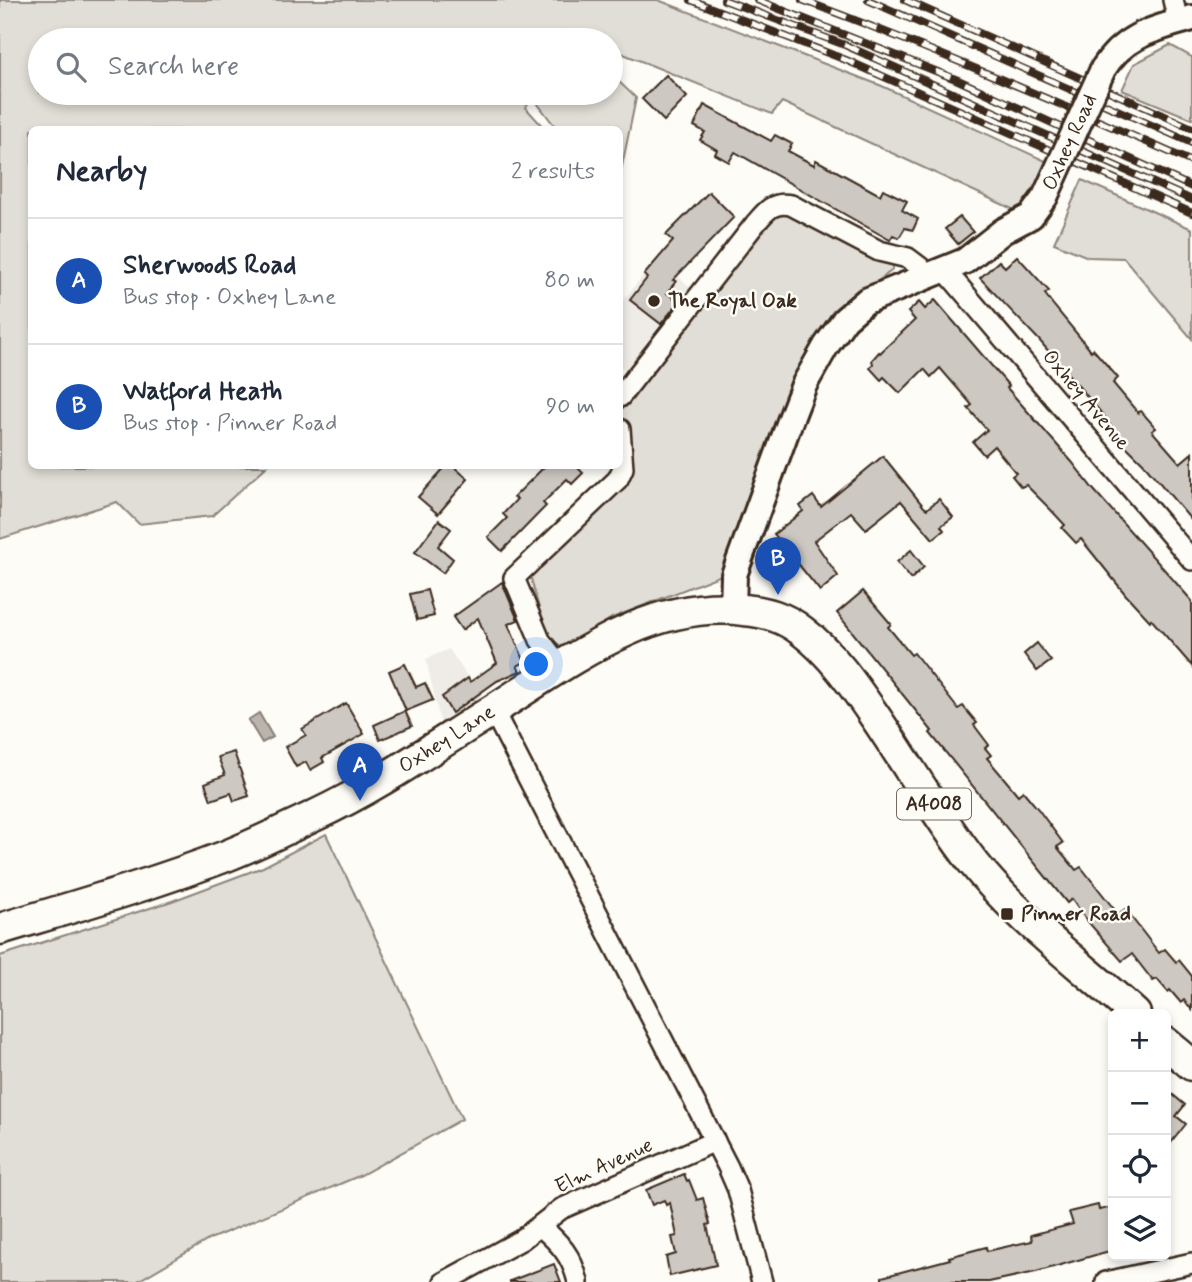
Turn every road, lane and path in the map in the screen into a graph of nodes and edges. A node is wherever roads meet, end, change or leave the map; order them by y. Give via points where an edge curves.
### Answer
1 (1181, 13) edge
2 (935, 274) junction
3 (623, 393) edge
4 (623, 469) edge
5 (1192, 559) edge
6 (733, 608) junction
7 (559, 666) junction
8 (493, 710) junction
9 (0, 929) edge
10 (1129, 1009) edge
11 (1171, 1047) edge
12 (1192, 1065) edge
13 (715, 1141) junction
14 (540, 1226) junction
15 (1192, 1264) edge
16 (1136, 1278) edge
17 (444, 1282) edge
18 (578, 1282) edge
19 (762, 1282) edge
20 (1106, 1282) edge

1 - 2 street, Oxhey Road, bridge via 1117,50 1103,69 1045,197 1031,216 965,261
2 - 3 street, Oxhey Avenue via 791,205 774,204
2 - 5 street, Oxhey Avenue
2 - 6 street, Oxhey Road via 866,301 845,319 826,346 804,385 741,555 734,575
4 - 7 street via 618,479 514,578 540,640
6 - 7 main road, Oxhey Lane / A4008 via 676,612 593,646
6 - 10 main road, A4008 via 778,615 820,645 864,700 992,885
7 - 8 main road, Oxhey Lane / A4008
8 - 9 main road, Oxhey Lane / A4008 via 321,813 230,854
8 - 13 street
11 - 12 main road
13 - 14 street, Elm Avenue via 573,1202
13 - 19 street via 738,1190
14 - 17 street, Elm Avenue
14 - 18 street via 563,1246
15 - 16 street
16 - 20 street

